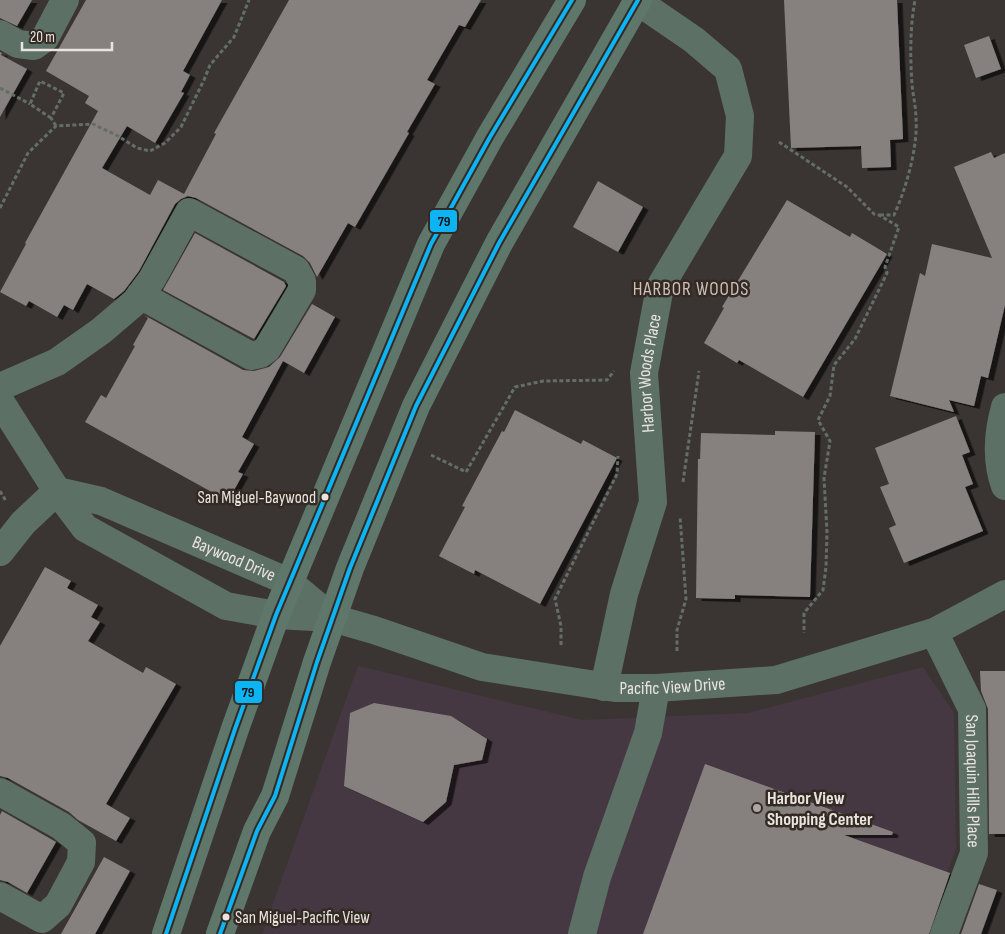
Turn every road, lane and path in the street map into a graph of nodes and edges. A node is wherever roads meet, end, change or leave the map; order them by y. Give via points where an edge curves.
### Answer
1 (65, 0) edge
2 (249, 0) edge
3 (572, 0) edge
4 (638, 0) edge
5 (915, 0) edge
6 (0, 34) edge
7 (0, 88) edge
8 (30, 104) junction
9 (51, 118) junction
10 (56, 126) junction
11 (779, 142) dead end
12 (0, 208) edge
13 (879, 215) junction
14 (140, 295) junction
15 (616, 370) dead end
16 (699, 371) dead end
17 (0, 387) edge
18 (0, 401) edge
19 (1005, 407) edge
20 (618, 447) dead end
21 (431, 455) dead end
22 (1005, 486) edge
23 (57, 491) junction
24 (682, 491) dead end
25 (680, 515) dead end
26 (0, 552) edge
27 (289, 582) junction
28 (1005, 594) edge
29 (276, 615) junction
30 (332, 618) junction
31 (934, 632) junction
32 (804, 633) dead end
33 (561, 645) dead end
34 (677, 651) dead end
35 (604, 687) junction
36 (656, 688) junction
37 (0, 792) edge
38 (0, 896) edge
39 (166, 934) edge
40 (220, 934) edge
41 (582, 934) edge
42 (944, 934) edge

1 - 6 street via 45,38 34,46 18,44
2 - 10 path via 234,37 210,65 181,127 165,143 150,151 137,148 93,124
3 - 27 main road via 431,244
4 - 30 main road via 498,243 416,406
4 - 35 street, Harbor Woods Place via 728,69 740,116 738,156 660,287 644,372 653,502 624,594
5 - 13 path via 912,82 916,120 912,160 903,196 894,215
7 - 8 path
8 - 9 path
8 - 9 path via 40,81 64,93
9 - 10 path
10 - 12 path via 28,153
11 - 13 path via 847,187 874,214
13 - 32 path via 900,226 885,268 887,273 855,339 834,365 830,396 818,420 830,441 824,478 826,567 823,590 804,612
14 - 14 street via 188,212 296,270 302,280 302,290 267,349 251,356
14 - 17 street via 101,331 57,362
15 - 21 path via 607,380 543,381 515,388 466,472
16 - 24 path
18 - 23 street
19 - 22 street via 998,452
20 - 33 path via 618,474 555,599
23 - 26 street via 23,523
23 - 27 street, Baywood Drive via 101,501
23 - 29 street via 85,528 226,606
25 - 34 path via 686,599 677,630
27 - 29 main road
27 - 30 street, Baywood Drive
28 - 31 street, Pacific View Drive
29 - 30 street
29 - 39 main road
30 - 35 street, Pacific View Drive via 482,667
30 - 40 main road via 275,796 257,831
31 - 36 street, Pacific View Drive via 776,680
31 - 42 street, San Joaquin Hills Place via 972,709 974,853
35 - 36 street, Pacific View Drive
36 - 41 street via 648,733 597,878
37 - 38 street via 61,826 82,843 81,862 58,905 42,919

